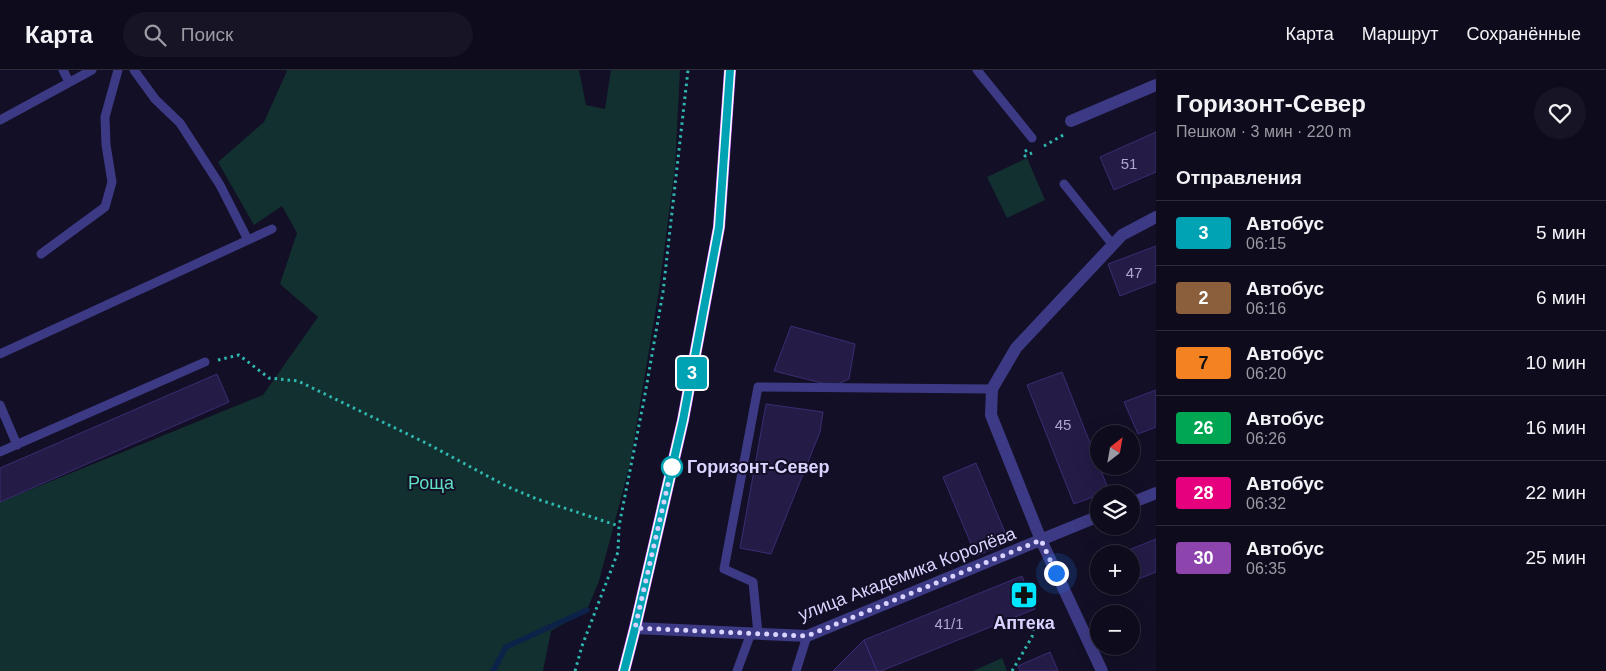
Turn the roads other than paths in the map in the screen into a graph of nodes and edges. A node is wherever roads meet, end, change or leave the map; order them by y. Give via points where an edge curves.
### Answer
1 (63, 70) edge
2 (92, 70) edge
3 (118, 70) edge
4 (134, 70) edge
5 (730, 70) edge
6 (977, 70) edge
7 (69, 82) junction
8 (1156, 85) edge
9 (0, 120) edge
10 (1071, 121) dead end
11 (1032, 138) dead end
12 (1064, 184) dead end
13 (1156, 217) edge
14 (272, 228) dead end
15 (248, 240) junction
16 (1114, 245) junction
17 (41, 254) dead end
18 (0, 354) edge
19 (205, 362) road end
20 (992, 389) junction
21 (0, 405) edge
22 (17, 445) junction
23 (0, 452) edge
24 (1156, 492) edge
25 (1140, 499) edge
26 (1090, 520) edge
27 (1041, 540) junction
28 (635, 628) junction
29 (754, 634) junction
30 (807, 636) junction
31 (624, 671) edge
32 (737, 671) edge
33 (796, 671) edge
34 (1102, 671) edge

1 - 7 lane
2 - 7 lane
3 - 17 lane via 105,117 112,182 105,207
4 - 15 lane via 155,99 180,123 220,185
5 - 28 main road via 719,227 683,420
6 - 11 lane
7 - 9 lane
8 - 10 street
12 - 16 lane
13 - 16 street, улица Академика Королёва via 1122,235
14 - 15 lane
15 - 18 lane
16 - 20 street, улица Академика Королёва via 1016,348
19 - 22 lane
20 - 27 street, улица Академика Королёва via 991,415
20 - 29 lane via 758,387 724,569 753,582
21 - 22 lane
22 - 23 lane
24 - 25 street
26 - 27 street, улица Академика Королёва
27 - 30 street, улица Академика Королёва
27 - 34 street, улица Академика Королёва
28 - 29 street, улица Академика Королёва
28 - 31 main road
29 - 30 street, улица Академика Королёва
29 - 32 lane
30 - 33 lane

